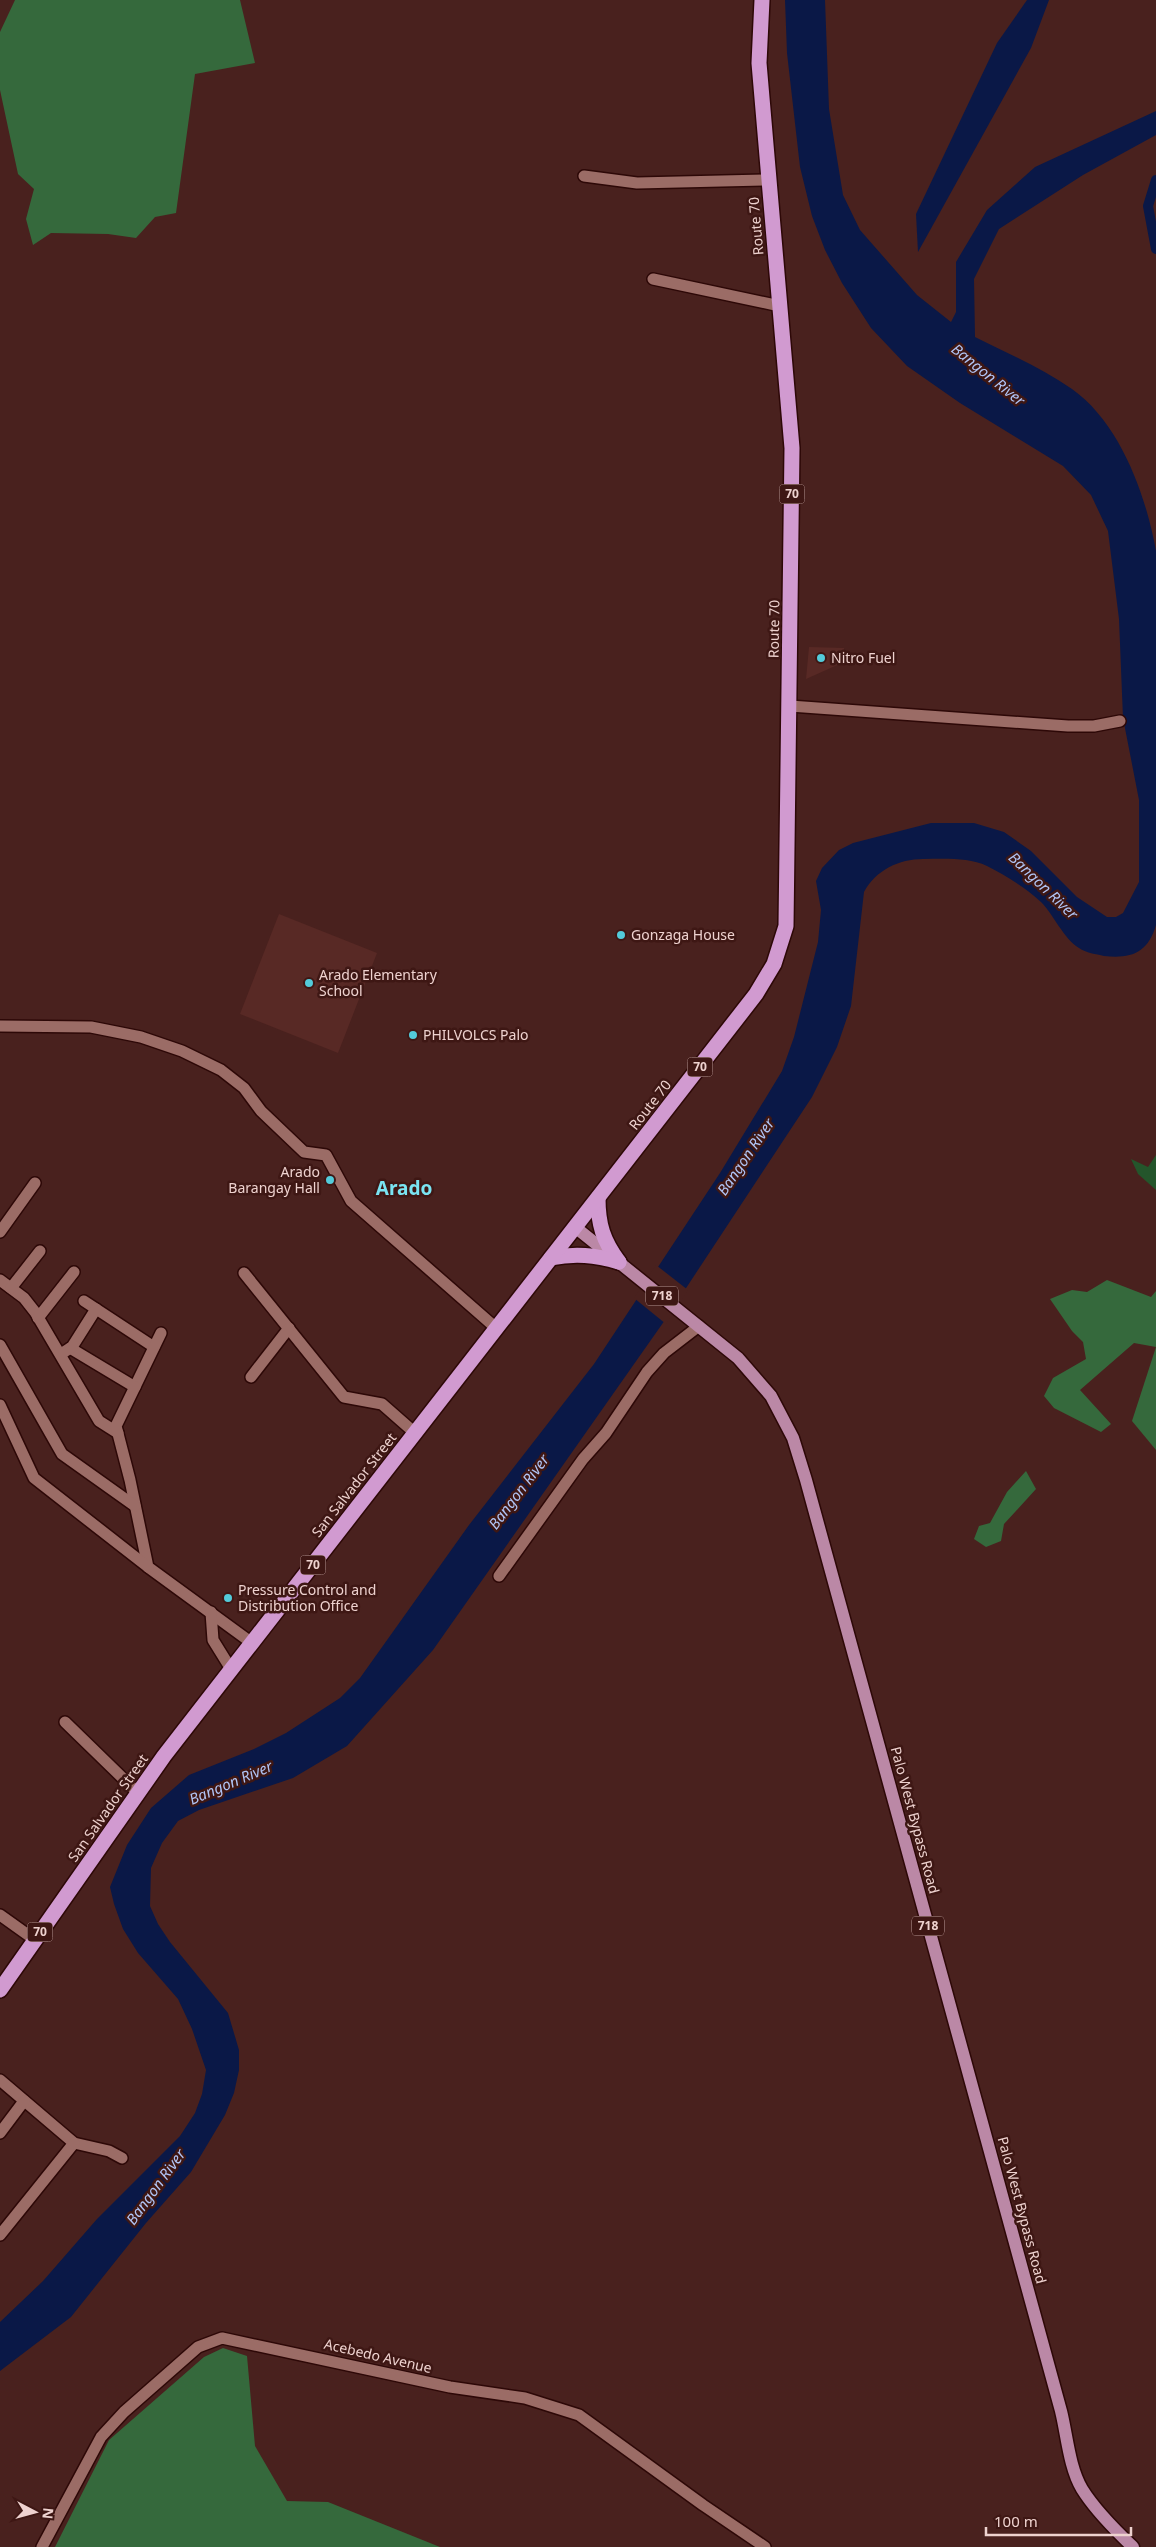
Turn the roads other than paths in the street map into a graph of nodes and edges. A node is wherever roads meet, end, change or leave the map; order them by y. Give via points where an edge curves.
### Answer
1 (762, 0) edge
2 (584, 176) dead end
3 (769, 180) junction
4 (653, 279) dead end
5 (780, 306) junction
6 (790, 706) junction
7 (1120, 720) dead end
8 (0, 1026) edge
9 (35, 1183) dead end
10 (598, 1198) junction
11 (575, 1227) junction
12 (0, 1232) edge
13 (40, 1251) dead end
14 (551, 1258) junction
15 (619, 1262) junction
16 (74, 1272) dead end
17 (244, 1273) dead end
18 (0, 1280) edge
19 (11, 1288) junction
20 (84, 1301) dead end
21 (96, 1310) junction
22 (38, 1318) junction
23 (696, 1324) junction
24 (289, 1328) junction
25 (496, 1328) junction
26 (161, 1333) dead end
27 (0, 1346) edge
28 (154, 1347) junction
29 (70, 1348) junction
30 (59, 1356) junction
31 (250, 1377) dead end
32 (135, 1388) junction
33 (0, 1405) edge
34 (118, 1433) junction
35 (415, 1433) junction
36 (135, 1506) junction
37 (148, 1567) junction
38 (499, 1576) dead end
39 (210, 1612) junction
40 (252, 1642) junction
41 (231, 1669) junction
42 (65, 1722) dead end
43 (138, 1793) junction
44 (0, 1915) edge
45 (35, 1940) junction
46 (0, 1990) edge
47 (0, 2080) edge
48 (24, 2100) junction
49 (0, 2133) edge
50 (74, 2143) junction
51 (122, 2158) dead end
52 (0, 2236) edge
53 (42, 2547) edge
54 (765, 2547) edge
55 (1134, 2547) edge

1 - 3 highway, Route 70 / 70 via 758,63
2 - 3 street via 636,183
3 - 5 highway, Route 70 / 70
4 - 5 street
5 - 6 highway, Route 70 / 70 via 792,448
6 - 7 street via 1068,726 1094,726
6 - 10 highway, Route 70 / 70 via 786,926 774,964 756,994
8 - 25 street via 92,1027 141,1037 182,1051 221,1070 244,1088 262,1111 304,1152 326,1155 351,1201
9 - 12 street
10 - 11 highway, San Salvador Street / 70
10 - 15 highway via 600,1228 605,1244
11 - 14 highway, San Salvador Street / 70
11 - 15 main road, Palo West Bypass Road / 718
13 - 19 street
14 - 15 highway via 582,1254
14 - 25 highway, San Salvador Street / 70
15 - 23 main road, Palo West Bypass Road / 718
16 - 22 street
17 - 24 street
18 - 19 street
19 - 22 street via 24,1298
20 - 21 street
21 - 28 street
21 - 29 street
22 - 30 street
23 - 38 street via 647,1372 606,1433 583,1459
23 - 55 main road, Palo West Bypass Road / 718 via 738,1358 771,1396 792,1438 809,1490 1056,2391 1075,2472 1082,2488 1102,2515
24 - 31 street
24 - 35 street via 344,1397 382,1404
25 - 35 highway, San Salvador Street / 70
26 - 28 street
27 - 36 street via 62,1454
28 - 32 street
29 - 30 street
29 - 32 street
30 - 34 street via 99,1421
32 - 34 street via 116,1426
33 - 37 street via 34,1478
34 - 36 street
35 - 40 highway, San Salvador Street / 70
36 - 37 street
37 - 39 street
39 - 40 street
39 - 41 street via 213,1640
40 - 41 highway, San Salvador Street / 70
41 - 43 highway, San Salvador Street / 70
42 - 43 street
43 - 45 highway, San Salvador Street / 70
44 - 45 street
45 - 46 highway, San Salvador Street / 70
47 - 48 street
48 - 49 street
48 - 50 street
50 - 51 street via 109,2151
50 - 52 street
53 - 54 street, Acebedo Avenue via 101,2437 124,2412 198,2347 222,2338 450,2387 525,2398 579,2415

